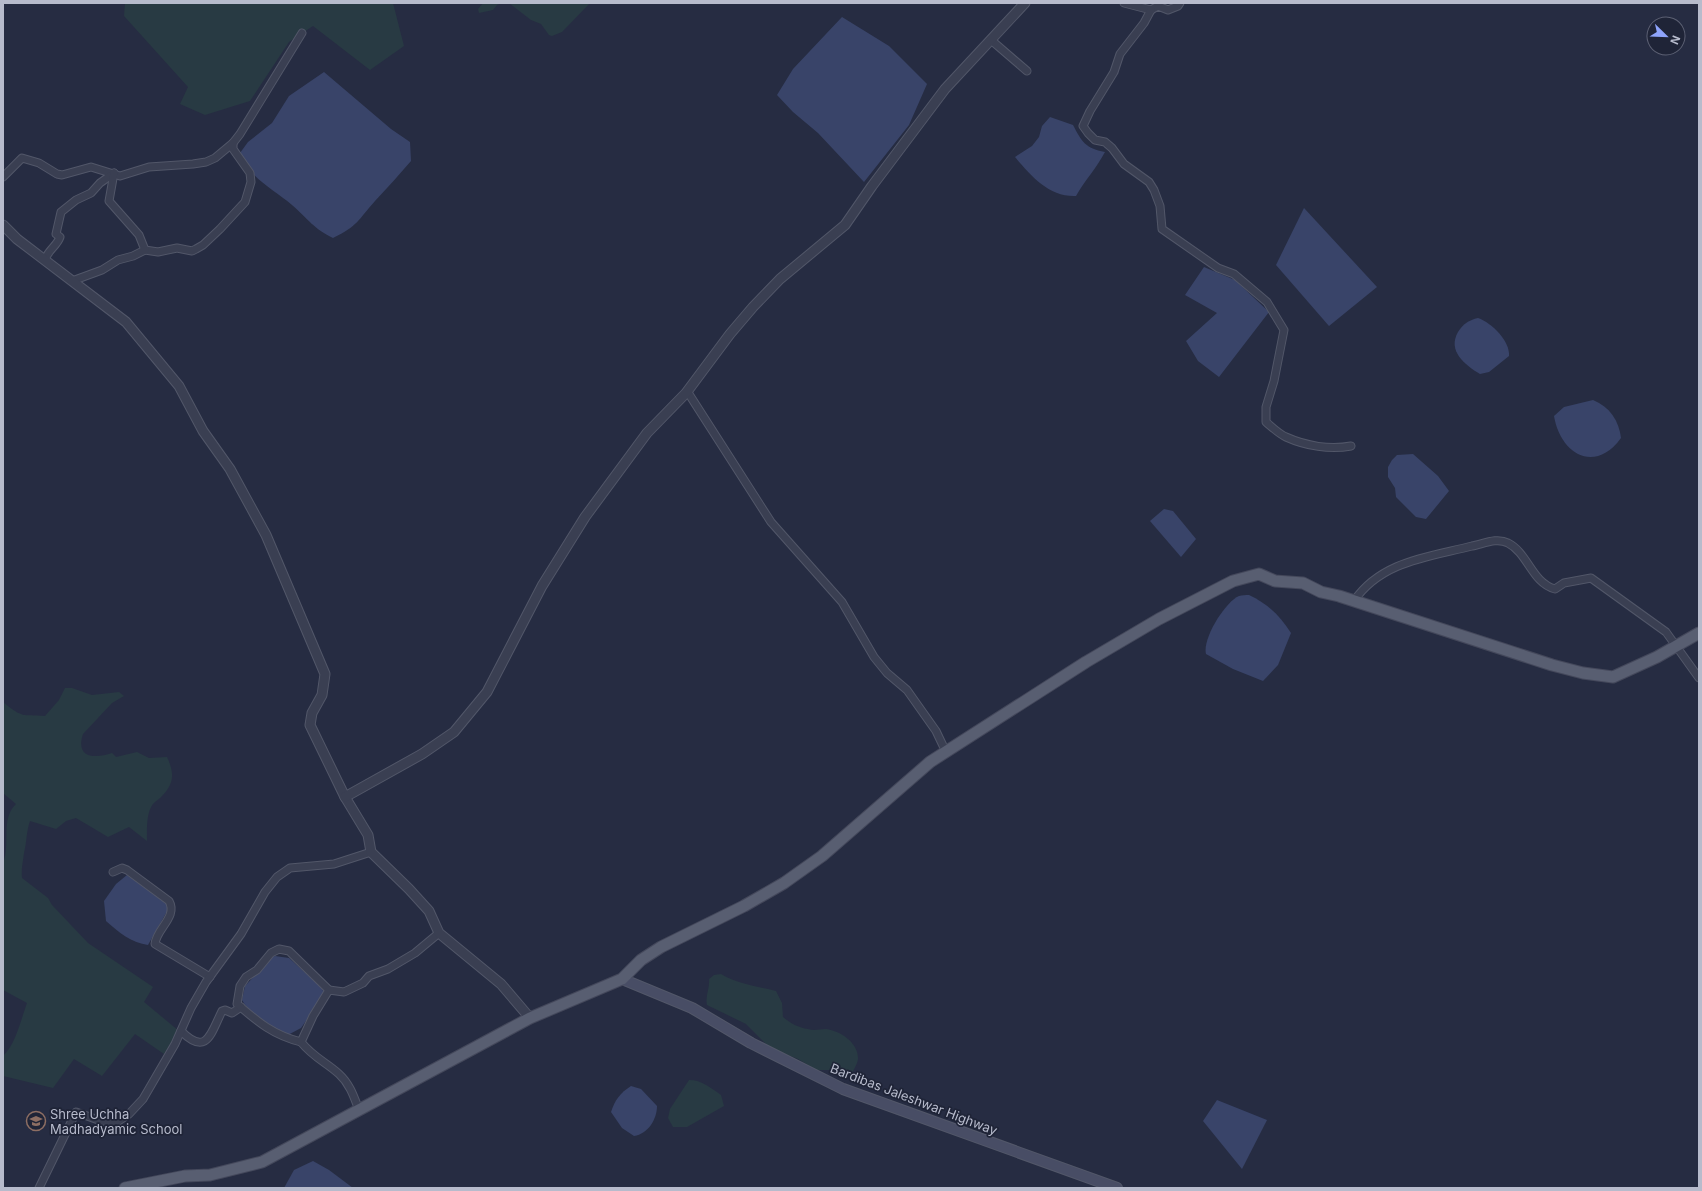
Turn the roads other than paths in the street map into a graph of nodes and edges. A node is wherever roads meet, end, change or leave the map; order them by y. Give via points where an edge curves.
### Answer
1 (1025, 3) edge
2 (1124, 3) edge
3 (1180, 3) edge
4 (1151, 10) junction
5 (302, 33) dead end
6 (991, 40) junction
7 (1028, 71) dead end
8 (233, 143) junction
9 (114, 174) junction
10 (3, 178) edge
11 (3, 225) edge
12 (145, 250) junction
13 (45, 260) junction
14 (72, 281) junction
15 (687, 392) junction
16 (1351, 446) dead end
17 (1354, 601) junction
18 (1699, 633) edge
19 (1677, 647) junction
20 (1699, 678) edge
21 (946, 752) junction
22 (345, 797) junction
23 (371, 852) junction
24 (113, 872) dead end
25 (440, 933) junction
26 (210, 977) junction
27 (622, 979) junction
28 (330, 990) junction
29 (241, 1007) junction
30 (530, 1018) junction
31 (182, 1031) junction
32 (301, 1042) junction
33 (359, 1110) junction
34 (39, 1188) edge
35 (125, 1188) edge
36 (1117, 1188) edge

1 - 6 street
2 - 4 street
3 - 4 street via 1173,9 1158,6
4 - 16 street via 1120,54 1114,72 1083,126 1095,140 1105,142 1124,164 1149,182 1160,206 1162,229 1218,268 1234,274 1267,302 1284,330 1266,407 1266,422 1285,437 1312,446
5 - 8 street via 281,70 259,100 250,120
6 - 7 street
6 - 15 street via 945,89 845,225 780,279 752,307
8 - 9 street via 206,162 148,167 120,176
8 - 12 street via 233,149 250,172 251,182 245,202 203,245 192,251 177,248 158,252
9 - 10 street via 91,167 62,175 39,163 22,158
9 - 12 street via 109,201 139,235
9 - 13 street via 91,193 76,200 61,212 56,230 60,237 59,242 46,255
11 - 13 street
12 - 14 street
13 - 14 street
14 - 22 street via 126,322 179,386 266,535 325,674 322,695 312,713 310,724
15 - 21 street via 771,522 842,602 874,657 887,673 907,690 936,731
15 - 22 street via 647,433 585,517 516,632 487,692 454,732 422,754
17 - 19 main road via 1583,673 1613,677
17 - 19 street via 1363,587 1374,579 1417,558 1485,542 1506,541 1518,551 1549,588 1554,589 1564,583 1591,578 1666,632
17 - 21 main road via 1321,592 1303,583 1275,581 1259,574 1233,581 1159,619 1086,662
18 - 19 main road
19 - 20 street
21 - 27 main road via 930,762 822,856 784,884 661,947 641,960
22 - 23 street via 368,835
23 - 25 street via 429,911
23 - 26 street via 334,864 290,868 277,877
24 - 26 street via 122,868 127,870 169,901 172,908 155,944
25 - 28 street via 415,953 388,969 369,976 363,983 344,992
25 - 30 street via 501,984
26 - 31 street via 191,1008
27 - 30 main road
27 - 36 main road, Bardibas Jaleshwar Highway via 692,1008 751,1043 843,1089
28 - 29 street via 289,951 279,949 271,953 240,986 237,1004
28 - 32 street via 313,1016
29 - 31 street via 232,1013 222,1011 204,1043 193,1041
29 - 32 street via 272,1032
30 - 33 main road
31 - 34 street via 149,1090 123,1119 111,1123 76,1112
32 - 33 street via 315,1057 339,1074 349,1086
33 - 35 main road via 262,1162 210,1175 185,1176

